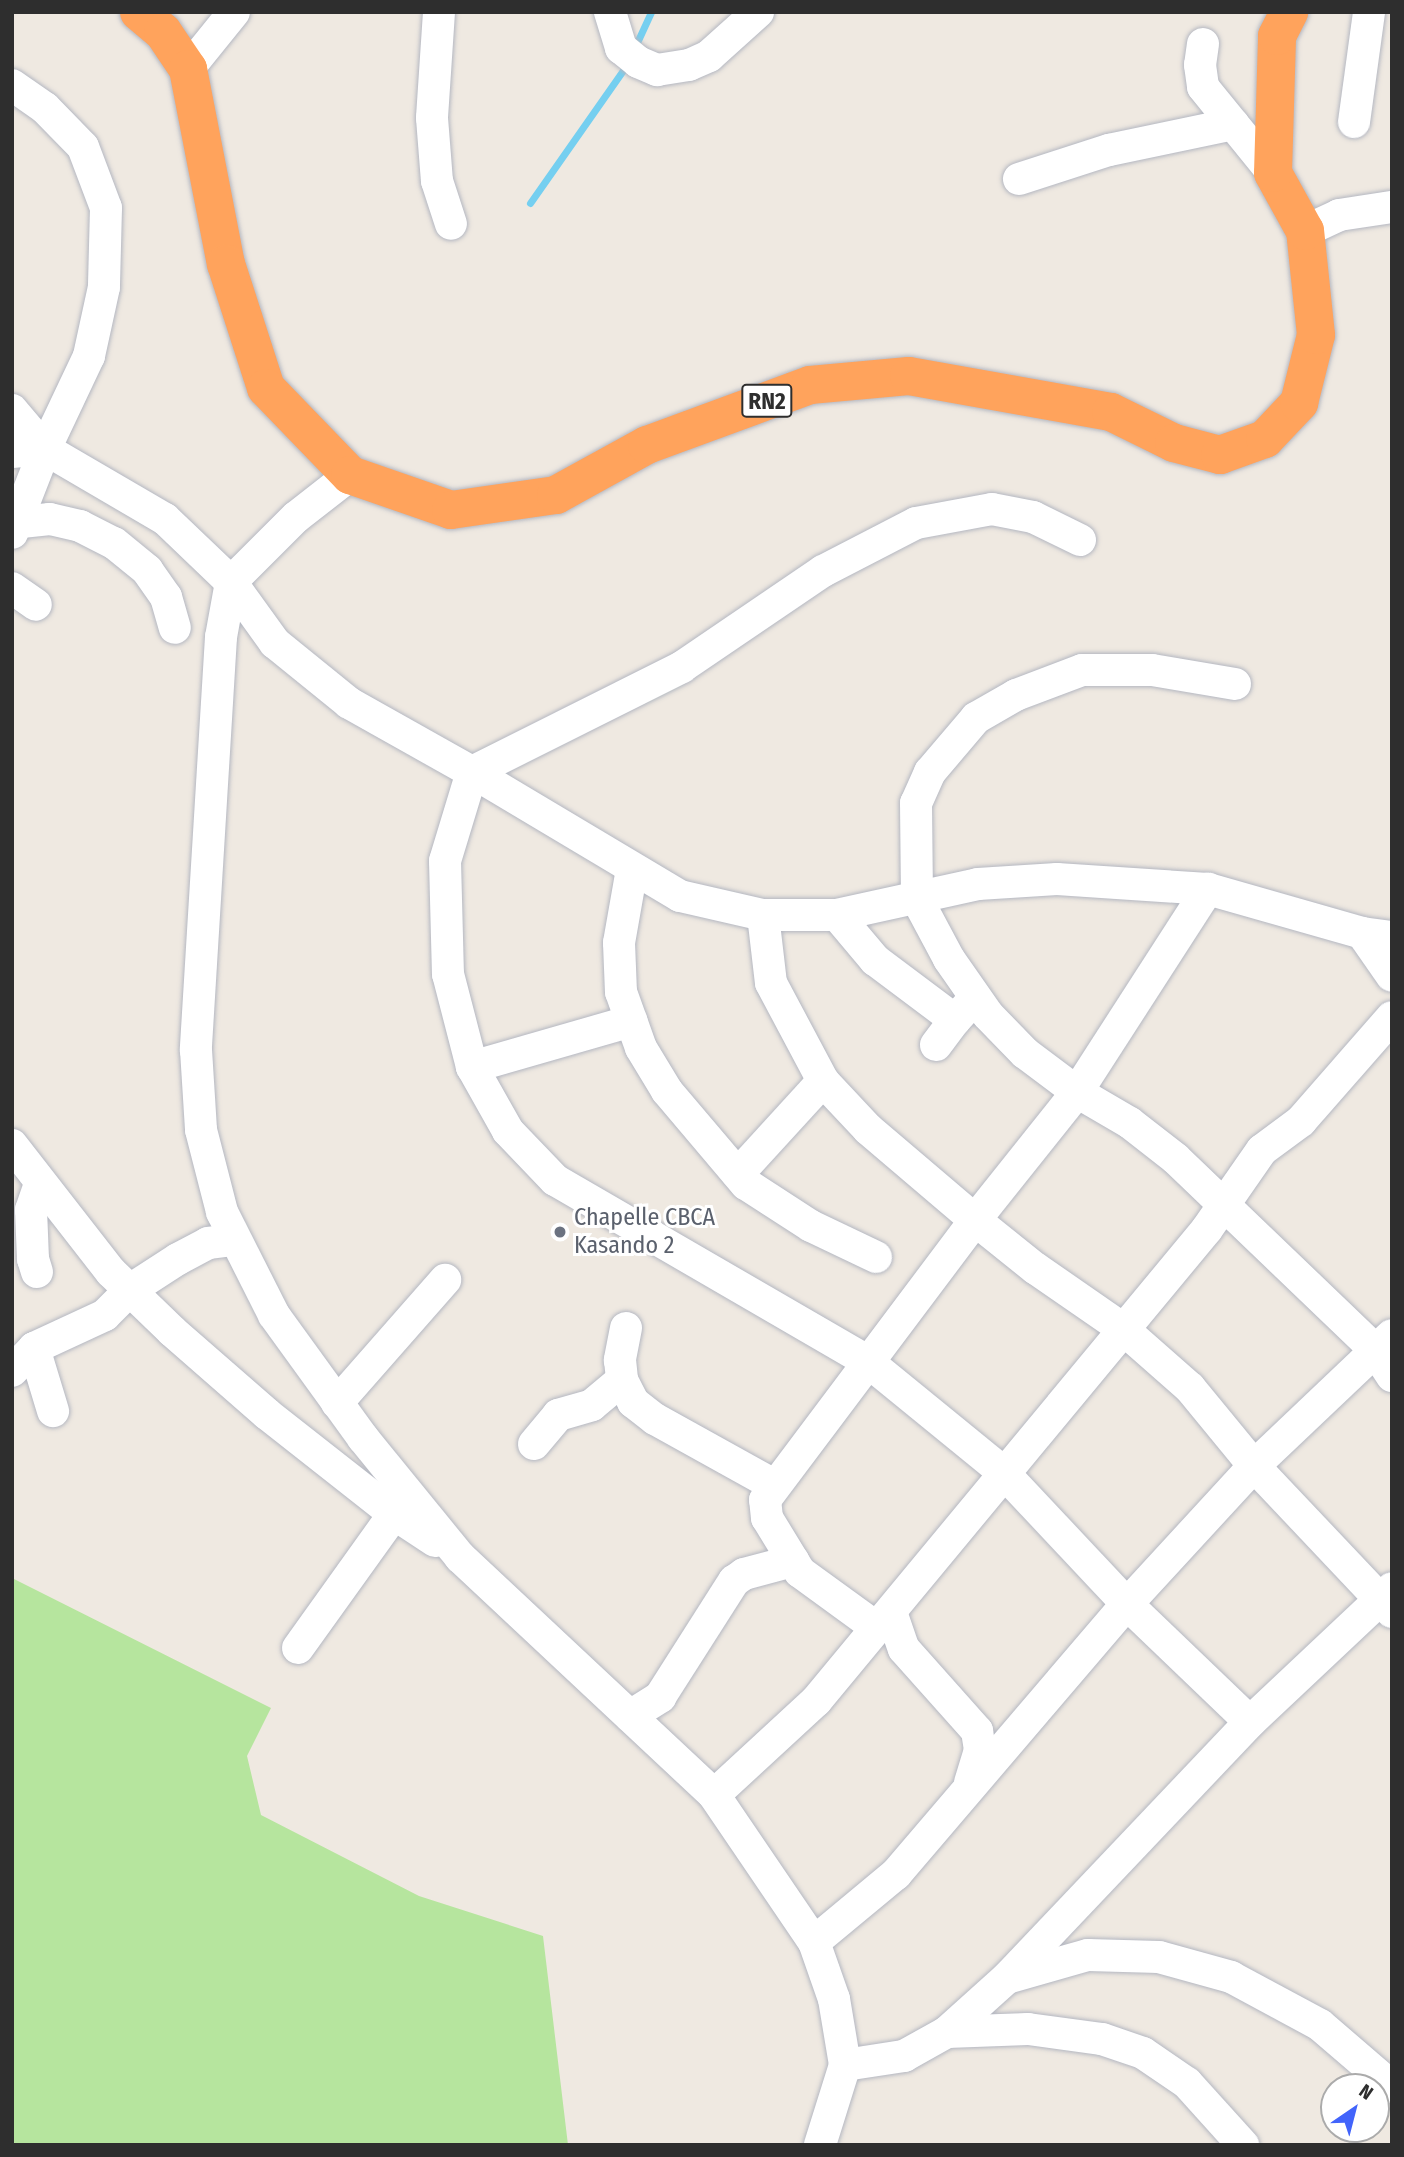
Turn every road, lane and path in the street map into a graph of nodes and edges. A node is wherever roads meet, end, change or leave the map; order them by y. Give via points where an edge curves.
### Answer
1 (139, 12) edge
2 (234, 12) edge
3 (439, 12) edge
4 (610, 12) edge
5 (758, 12) edge
6 (1289, 12) edge
7 (1369, 12) edge
8 (1203, 44) dead end
9 (188, 69) junction
10 (12, 85) edge
11 (1354, 122) dead end
12 (1233, 124) junction
13 (1273, 173) junction
14 (1019, 179) dead end
15 (1392, 207) edge
16 (451, 223) dead end
17 (1305, 231) junction
18 (12, 410) edge
19 (45, 449) junction
20 (12, 452) edge
21 (350, 475) junction
22 (13, 526) edge
23 (1080, 540) dead end
24 (231, 582) junction
25 (175, 628) dead end
26 (1235, 684) dead end
27 (472, 772) junction
28 (632, 869) junction
29 (1208, 889) junction
30 (917, 899) junction
31 (763, 915) junction
32 (837, 915) junction
33 (1377, 935) edge
34 (1392, 976) edge
35 (965, 1009) junction
36 (1392, 1017) edge
37 (631, 1021) junction
38 (936, 1045) dead end
39 (472, 1067) junction
40 (823, 1081) junction
41 (1077, 1092) junction
42 (12, 1145) edge
43 (738, 1174) junction
44 (40, 1184) junction
45 (1225, 1204) junction
46 (975, 1220) junction
47 (234, 1240) junction
48 (876, 1257) dead end
49 (37, 1272) dead end
50 (445, 1280) dead end
51 (130, 1290) junction
52 (626, 1328) dead end
53 (1124, 1329) junction
54 (34, 1348) junction
55 (1386, 1353) edge
56 (867, 1360) junction
57 (12, 1371) edge
58 (622, 1380) junction
59 (337, 1403) junction
60 (53, 1411) dead end
61 (534, 1444) dead end
62 (1254, 1466) junction
63 (1003, 1472) junction
64 (774, 1485) junction
65 (394, 1514) junction
66 (460, 1557) junction
67 (793, 1562) junction
68 (1388, 1600) edge
69 (1127, 1604) junction
70 (884, 1620) junction
71 (298, 1648) dead end
72 (630, 1716) junction
73 (1251, 1722) junction
74 (967, 1791) junction
75 (714, 1795) junction
76 (814, 1942) junction
77 (1008, 1977) junction
78 (947, 2032) junction
79 (845, 2064) junction
80 (1392, 2087) edge
81 (820, 2145) edge
82 (1242, 2145) edge

1 - 9 highway, RN2 via 163,32
2 - 9 street
3 - 16 street via 432,118 437,181
4 - 5 street via 629,55 657,70 709,56
6 - 13 highway via 1277,36
7 - 11 street
8 - 12 street via 1203,87
9 - 21 highway, RN2 via 226,264 266,388
10 - 19 street via 45,108 83,147 107,208 104,287 89,356
12 - 13 street
12 - 14 street via 1109,150
13 - 17 highway, RN2
15 - 17 street via 1339,215
17 - 21 highway, RN2 via 1316,335 1299,403 1265,439 1220,455 1174,443 1111,412 909,376 810,385 647,445 556,495 451,510
18 - 19 street
19 - 20 street
19 - 22 street
19 - 24 street via 165,519
21 - 24 street via 296,517
22 - 25 street via 50,519 80,526 114,543 147,570 160,588
23 - 27 street via 1033,517 992,509 916,523 823,570 682,667
24 - 27 street via 275,643 349,703
24 - 47 street via 221,637 196,1049 201,1130
26 - 30 street via 1153,670 1082,670 1016,695 976,718 930,772 916,803
27 - 28 street
27 - 39 street via 445,861 448,974
28 - 31 street via 680,897
28 - 37 street via 619,943 621,992
29 - 30 street via 1057,879 978,884
29 - 33 street
29 - 41 street
30 - 32 street
30 - 35 street via 949,959
31 - 32 street
31 - 40 street via 771,983
32 - 35 street via 875,960
33 - 34 street
35 - 38 street
35 - 41 street via 988,1015 1026,1053
36 - 45 street via 1301,1121 1262,1150
37 - 39 street
37 - 43 street via 667,1091
39 - 56 street via 508,1131 555,1180
40 - 43 street
40 - 46 street via 868,1129
41 - 45 street via 1130,1124
41 - 46 street
42 - 44 street
43 - 48 street via 746,1184 811,1226
44 - 49 street via 31,1210
44 - 51 street
45 - 53 street
45 - 55 street
46 - 53 street
46 - 56 street
47 - 51 street via 208,1243
47 - 59 street via 274,1315
50 - 59 street
51 - 54 street via 105,1315
51 - 65 street via 267,1414
52 - 58 street via 620,1360
53 - 62 street via 1191,1388
53 - 63 street
54 - 57 street
54 - 60 street
55 - 62 street
56 - 63 street
56 - 64 street
58 - 61 street via 592,1405 558,1415
58 - 64 street via 633,1402 655,1419
59 - 66 street
62 - 68 street
62 - 69 street
63 - 69 street
63 - 70 street
64 - 67 street via 765,1500 767,1518
65 - 66 street
65 - 71 street
66 - 72 street
67 - 70 street via 800,1572
67 - 72 street via 744,1574 734,1581 660,1697
68 - 73 street
69 - 73 street
69 - 74 street
70 - 74 street via 977,1731 980,1749
70 - 75 street via 816,1701
72 - 75 street
73 - 77 street
74 - 76 street via 896,1874
75 - 76 street
76 - 79 street via 834,1999
77 - 78 street
77 - 80 street via 1088,1955 1158,1957 1231,1977 1320,2025
78 - 79 street via 904,2056
78 - 82 street via 1028,2029 1101,2039 1143,2053 1187,2083
79 - 81 street

